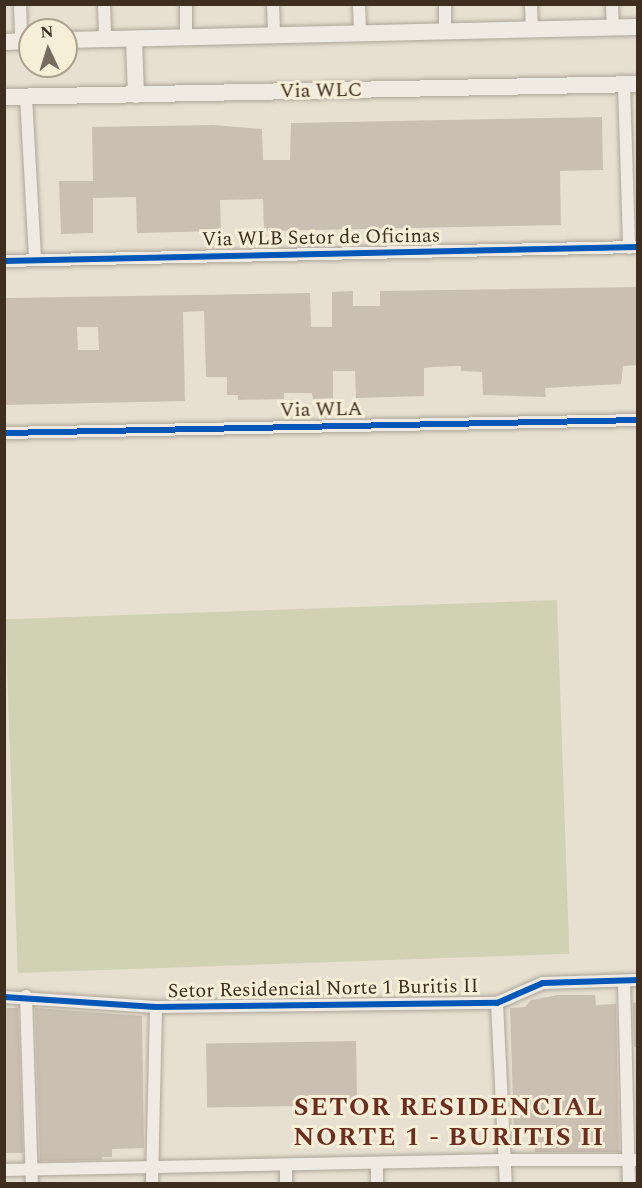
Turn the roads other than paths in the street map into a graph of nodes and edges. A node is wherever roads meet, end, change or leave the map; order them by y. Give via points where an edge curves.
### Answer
1 (104, 4) edge
2 (186, 4) edge
3 (273, 4) edge
4 (359, 4) edge
5 (445, 4) edge
6 (531, 4) edge
7 (612, 4) edge
8 (638, 27) edge
9 (613, 28) junction
10 (532, 30) junction
11 (446, 32) junction
12 (360, 33) junction
13 (274, 36) junction
14 (186, 38) junction
15 (105, 39) junction
16 (134, 39) junction
17 (78, 40) edge
18 (631, 85) edge
19 (136, 95) junction
20 (4, 97) edge
21 (26, 97) junction
22 (633, 247) edge
23 (35, 260) junction
24 (4, 261) edge
25 (638, 420) edge
26 (4, 433) edge
27 (638, 980) edge
28 (624, 981) junction
29 (26, 996) junction
30 (4, 997) edge
31 (497, 1004) junction
32 (156, 1007) junction
33 (505, 1160) junction
34 (633, 1161) edge
35 (377, 1163) junction
36 (286, 1165) junction
37 (151, 1167) junction
38 (4, 1170) edge
39 (32, 1177) edge
40 (152, 1184) edge
41 (286, 1184) edge
42 (377, 1184) edge
43 (506, 1184) edge
44 (629, 1184) edge

1 - 15 street
2 - 14 street
3 - 13 street
4 - 12 street
5 - 11 street
6 - 10 street
7 - 9 street
8 - 9 street
9 - 10 street
10 - 11 street
11 - 12 street
12 - 13 street
13 - 14 street
14 - 16 street
15 - 16 street
15 - 17 street
16 - 19 street
18 - 19 street, Via WLC
18 - 22 street
19 - 21 street, Via WLC
20 - 21 street, Via WLC
21 - 23 street
22 - 23 street, Via WLB Setor de Oficinas
23 - 24 street, Via WLB Setor de Oficinas
25 - 26 street, Via WLA
27 - 28 street, Setor Residencial Norte 1 Buritis II
28 - 31 street, Setor Residencial Norte 1 Buritis II via 543,983
28 - 34 street
29 - 30 street, Setor Residencial Norte 1 Buritis II
29 - 32 street, Setor Residencial Norte 1 Buritis II
29 - 39 street
31 - 32 street, Setor Residencial Norte 1 Buritis II
31 - 33 street, Setor Residencial Norte 1 Buritis II
32 - 37 street, Setor Residencial Norte 1 Buritis II
33 - 34 street
33 - 35 street
33 - 43 street, Setor Residencial Norte 1 Buritis II
34 - 44 street
35 - 36 street
35 - 42 street
36 - 37 street
36 - 41 street
37 - 39 street
37 - 40 street, Setor Residencial Norte 1 Buritis II
38 - 39 street

